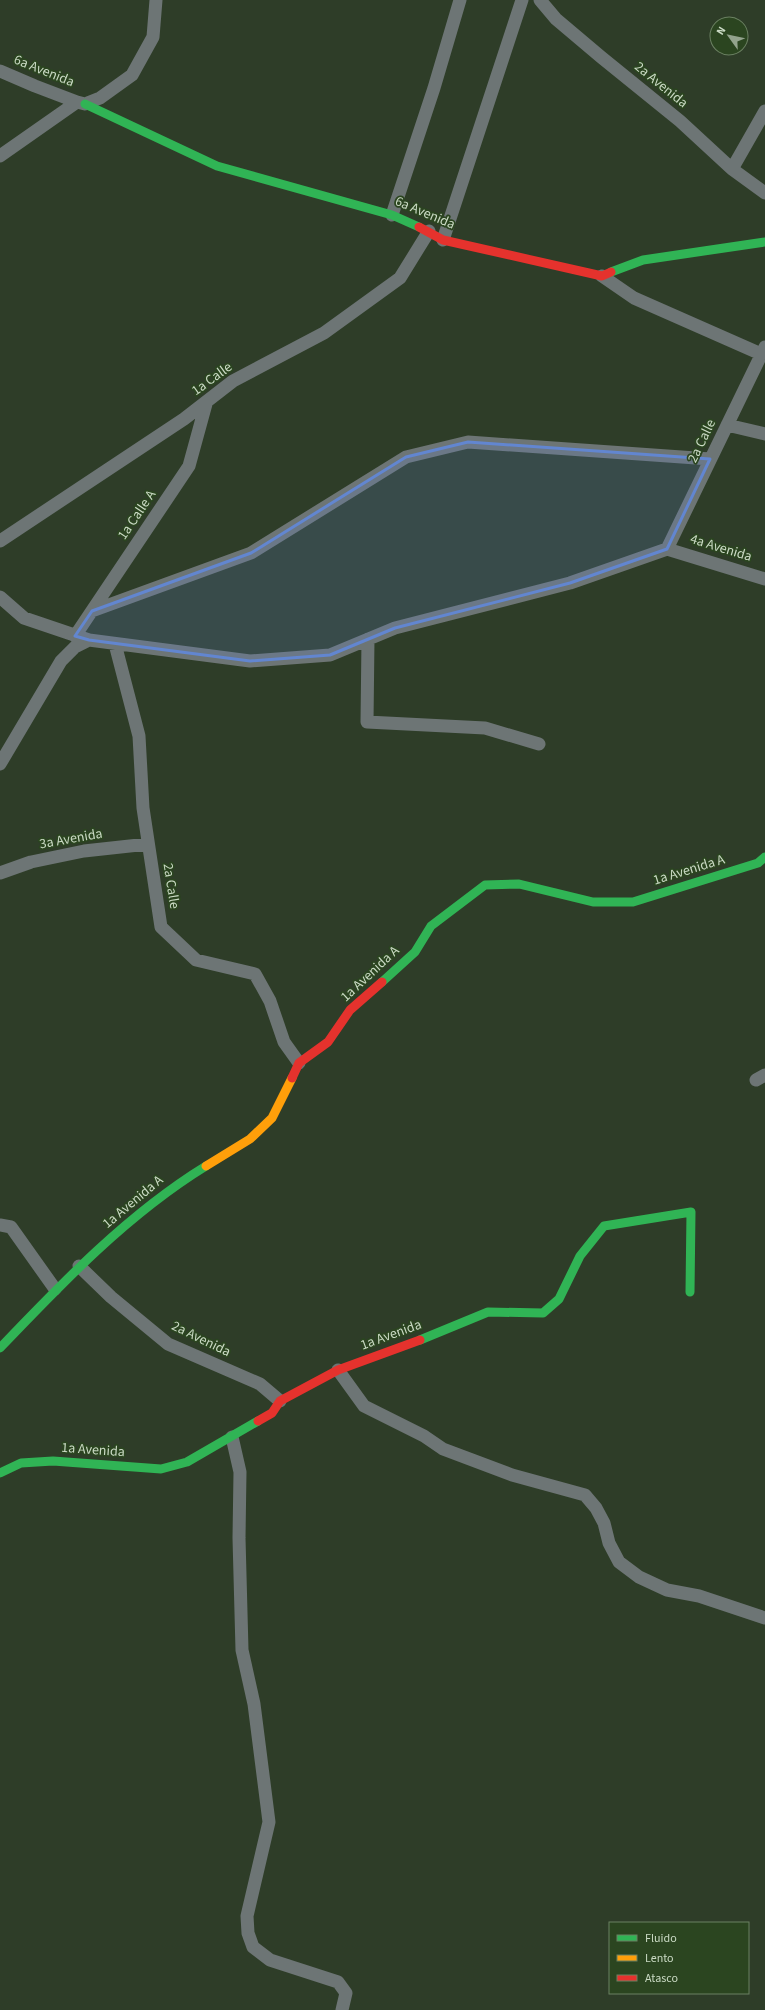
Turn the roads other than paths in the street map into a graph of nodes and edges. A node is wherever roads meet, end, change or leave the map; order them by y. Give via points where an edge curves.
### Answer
1 (156, 0) edge
2 (460, 0) edge
3 (522, 0) edge
4 (540, 0) edge
5 (0, 71) edge
6 (81, 103) junction
7 (765, 111) edge
8 (0, 156) edge
9 (732, 169) junction
10 (765, 193) edge
11 (392, 215) junction
12 (429, 231) junction
13 (443, 240) junction
14 (765, 242) edge
15 (602, 276) junction
16 (763, 350) edge
17 (206, 404) junction
18 (727, 425) junction
19 (765, 434) edge
20 (710, 459) junction
21 (0, 541) edge
22 (667, 549) junction
23 (765, 579) edge
24 (0, 597) edge
25 (92, 611) junction
26 (75, 636) junction
27 (368, 639) junction
28 (89, 640) junction
29 (115, 644) junction
30 (539, 744) dead end
31 (0, 764) edge
32 (148, 844) junction
33 (765, 857) edge
34 (0, 873) edge
35 (299, 1063) junction
36 (0, 1226) edge
37 (79, 1266) junction
38 (55, 1289) junction
39 (690, 1292) dead end
40 (0, 1348) edge
41 (338, 1370) junction
42 (280, 1401) junction
43 (232, 1437) junction
44 (0, 1473) edge
45 (765, 1618) edge
46 (342, 2010) edge

1 - 6 street via 153,37 132,75 100,98
2 - 11 street
3 - 13 street
4 - 9 street, 2a Avenida via 556,18 680,121
5 - 6 street, 6a Avenida
6 - 8 street
6 - 11 street, 6a Avenida via 217,166
7 - 9 street
9 - 10 street, 2a Avenida
11 - 12 street, 6a Avenida
12 - 13 street, 6a Avenida
12 - 17 street, 1a Calle via 400,278 324,333 233,381
13 - 15 street, 6a Avenida via 504,256
14 - 15 street via 643,260
15 - 16 street via 634,298
16 - 18 street, 2a Calle
17 - 21 street, 1a Calle
17 - 25 street, 1a Calle A via 189,466
18 - 19 street
18 - 20 street, 2a Calle
20 - 22 street, 2a Calle
20 - 25 street via 468,442 406,457 251,553
22 - 23 street, 4a Avenida
22 - 27 street via 570,583 395,628
24 - 26 street via 24,618
25 - 26 street, 1a Calle A
26 - 28 street
27 - 29 street via 330,655 250,662
27 - 30 street via 367,722 485,728
28 - 29 street
28 - 31 street via 75,647 61,661
29 - 32 street, 2a Calle via 138,736
32 - 34 street, 3a Avenida via 84,850 31,862
32 - 35 street, 2a Calle via 161,927 196,960 255,974 270,1001 284,1042
33 - 35 street, 1a Avenida A via 758,863 633,902 593,902 519,884 485,884 430,926 415,952 350,1010 328,1042
35 - 37 street, 1a Avenida A via 272,1118 250,1139 175,1185
36 - 38 street via 11,1227
37 - 38 street, 1a Avenida A
37 - 42 street, 2a Avenida via 111,1297 168,1344 260,1384
38 - 40 street, 1a Avenida A
39 - 41 street, 1a Avenida via 691,1212 604,1226 580,1256 559,1299 543,1313 488,1312
41 - 42 street, 1a Avenida
41 - 45 street via 364,1406 424,1436 443,1449 512,1475 585,1496 596,1508 604,1523 609,1543 619,1562 639,1577 667,1590 699,1596
42 - 43 street, 1a Avenida via 272,1413
43 - 44 street, 1a Avenida via 187,1462 161,1469 53,1461 21,1463
43 - 46 street via 240,1472 242,1650 254,1704 269,1822 247,1916 248,1933 254,1947 270,1960 338,1982 346,1993

